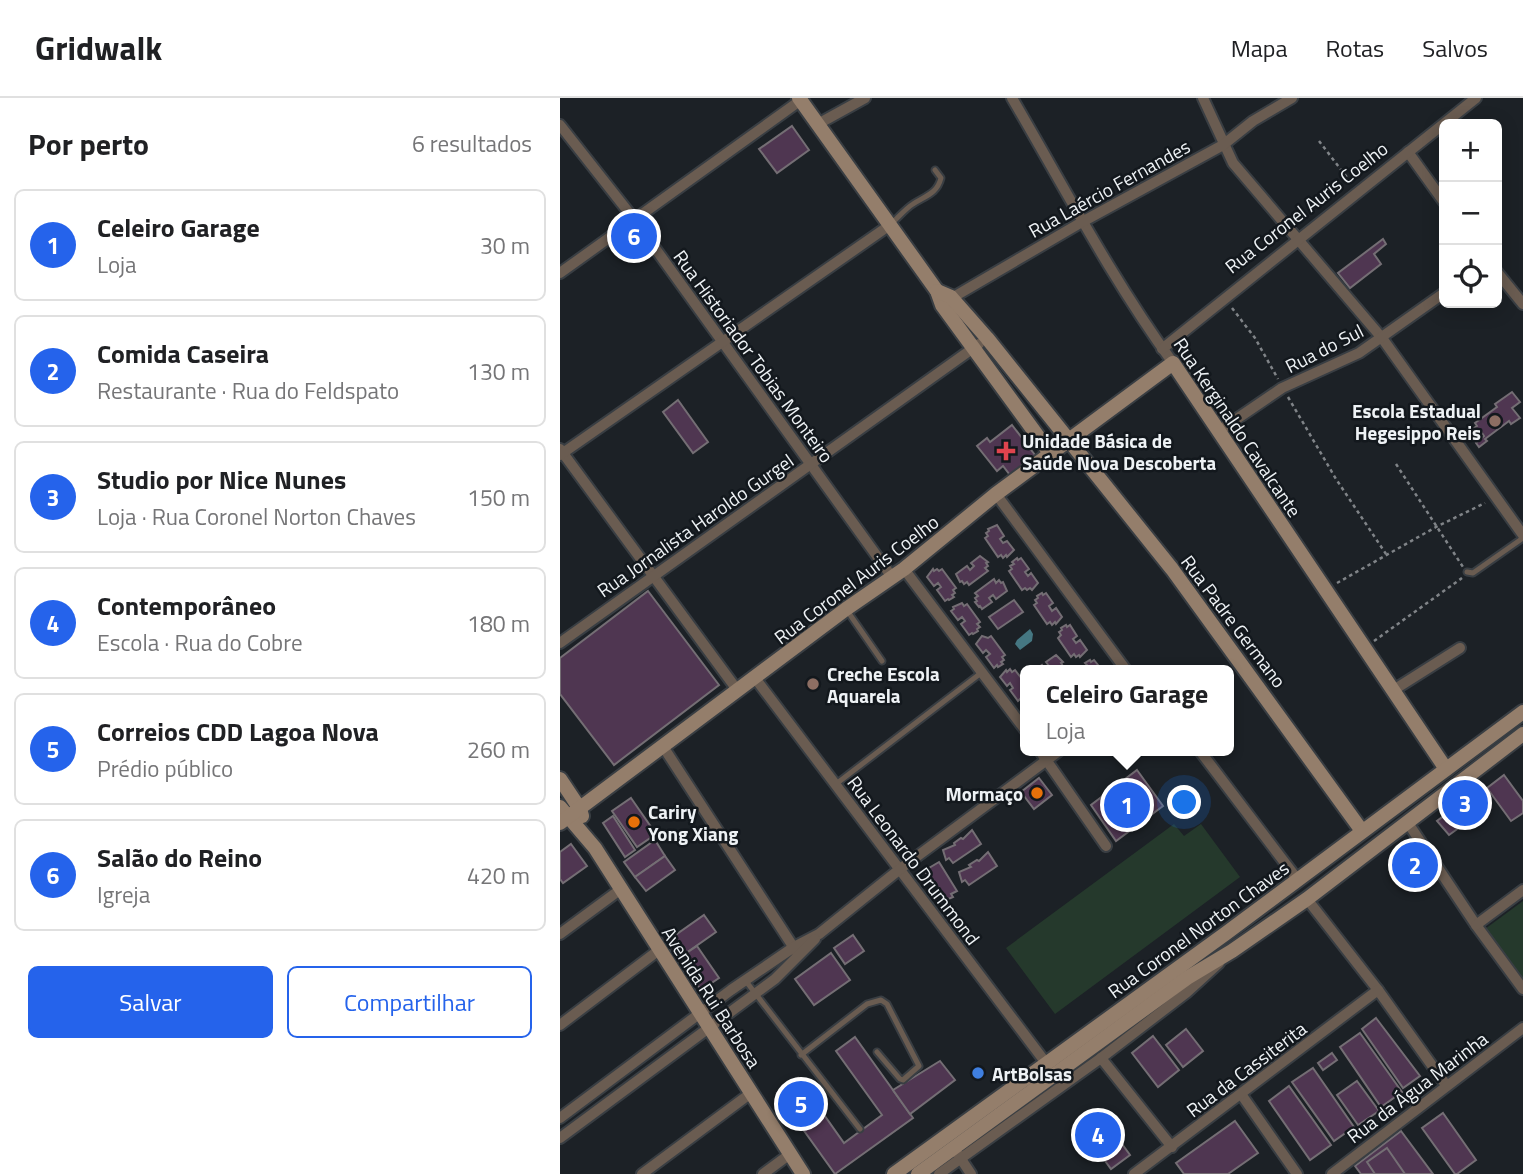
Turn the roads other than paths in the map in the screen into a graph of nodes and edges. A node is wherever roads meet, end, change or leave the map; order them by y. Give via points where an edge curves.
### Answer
1 (864, 98) edge
2 (1012, 98) edge
3 (1203, 98) edge
4 (1292, 98) edge
5 (1476, 98) edge
6 (800, 99) edge
7 (818, 124) junction
8 (560, 125) edge
9 (1223, 145) junction
10 (1408, 152) junction
11 (935, 170) dead end
12 (1439, 195) edge
13 (634, 219) junction
14 (1082, 222) junction
15 (892, 223) junction
16 (1300, 239) junction
17 (560, 273) edge
18 (1502, 278) edge
19 (1439, 297) edge
20 (943, 298) junction
21 (1523, 304) edge
22 (987, 338) junction
23 (1382, 338) junction
24 (722, 343) junction
25 (973, 349) junction
26 (1162, 349) junction
27 (1173, 363) junction
28 (1219, 431) junction
29 (1067, 440) junction
30 (561, 452) edge
31 (1050, 453) junction
32 (811, 463) junction
33 (996, 494) junction
34 (1523, 537) edge
35 (898, 573) junction
36 (1467, 573) road end
37 (653, 576) junction
38 (846, 609) junction
39 (560, 643) edge
40 (1460, 648) dead end
41 (883, 661) dead end
42 (1122, 665) edge
43 (982, 672) junction
44 (755, 678) junction
45 (738, 691) junction
46 (1392, 691) junction
47 (1523, 712) edge
48 (1020, 723) edge
49 (1503, 727) junction
50 (1517, 738) edge
51 (664, 748) junction
52 (1043, 756) edge
53 (1045, 756) edge
54 (1204, 756) edge
55 (1446, 769) junction
56 (560, 779) edge
57 (836, 784) junction
58 (567, 814) edge
59 (1408, 823) junction
60 (1362, 831) junction
61 (1106, 846) dead end
62 (1341, 848) junction
63 (1352, 864) junction
64 (900, 869) junction
65 (1298, 880) junction
66 (621, 889) junction
67 (1523, 890) edge
68 (1307, 900) junction
69 (1476, 925) junction
70 (560, 934) edge
71 (659, 950) junction
72 (797, 951) junction
73 (1233, 951) junction
74 (745, 980) junction
75 (1523, 989) edge
76 (1378, 990) junction
77 (754, 995) junction
78 (700, 1013) junction
79 (560, 1025) edge
80 (709, 1028) junction
81 (1523, 1028) edge
82 (877, 1052) dead end
83 (801, 1055) junction
84 (1101, 1058) junction
85 (1046, 1063) junction
86 (1447, 1084) junction
87 (751, 1093) junction
88 (1241, 1094) junction
89 (560, 1118) edge
90 (860, 1129) dead end
91 (560, 1138) edge
92 (1172, 1147) junction
93 (957, 1153) junction
94 (790, 1154) junction
95 (1336, 1173) edge
96 (642, 1174) edge
97 (763, 1174) edge
98 (803, 1174) edge
99 (894, 1174) edge
100 (918, 1174) edge
101 (939, 1174) edge
102 (971, 1174) edge
103 (1134, 1174) edge
104 (1297, 1174) edge

1 - 7 street
2 - 14 street, Rua Kerginaldo Cavalcante
3 - 9 street
4 - 9 street, Rua Laércio Fernandes
5 - 10 street, Rua Coronel Auris Coelho
6 - 7 street
6 - 13 street
7 - 15 street
8 - 13 street, Rua Historiador Tobias Monteiro
9 - 14 street, Rua Laércio Fernandes
9 - 16 street via 1246,179
10 - 12 street
10 - 16 street, Rua Coronel Auris Coelho
11 - 15 lane via 941,178 937,188
13 - 17 street
13 - 24 street, Rua Historiador Tobias Monteiro
14 - 20 street, Rua Laércio Fernandes
14 - 26 street, Rua Kerginaldo Cavalcante
15 - 20 street
15 - 24 street
16 - 23 street
16 - 26 street, Rua Coronel Auris Coelho
18 - 21 street
19 - 23 street, Rua do Sul
20 - 22 street, Rua Padre Germano
20 - 25 street
22 - 25 street, Rua Jornalista Haroldo Gurgel
22 - 29 street, Rua Padre Germano
23 - 28 street, Rua do Sul via 1282,388
23 - 34 street
24 - 30 street
24 - 32 street, Rua Historiador Tobias Monteiro
25 - 31 street
25 - 32 street, Rua Jornalista Haroldo Gurgel
26 - 27 street, Rua Kerginaldo Cavalcante
27 - 28 street, Rua Kerginaldo Cavalcante
27 - 29 street, Rua Coronel Auris Coelho
28 - 46 street, Rua Kerginaldo Cavalcante
29 - 31 street, Rua Coronel Auris Coelho
29 - 60 street, Rua Padre Germano via 1172,569
30 - 37 street
31 - 33 street, Rua Coronel Auris Coelho
32 - 35 street, Rua Historiador Tobias Monteiro
32 - 37 street, Rua Jornalista Haroldo Gurgel
33 - 35 street, Rua Coronel Auris Coelho
33 - 42 street
34 - 36 lane
35 - 38 street, Rua Coronel Auris Coelho
35 - 43 street, Rua Historiador Tobias Monteiro
37 - 39 street, Rua Jornalista Haroldo Gurgel
37 - 45 street
38 - 41 lane
38 - 44 street, Rua Coronel Auris Coelho
40 - 46 street
43 - 48 street, Rua Historiador Tobias Monteiro
43 - 57 lane
44 - 45 street, Rua Coronel Auris Coelho
44 - 57 street, Rua Leonardo Drummond
45 - 51 street, Rua Coronel Auris Coelho
46 - 55 street, Rua Kerginaldo Cavalcante
47 - 49 street, Rua Coronel Norton Chaves
49 - 50 street via 1510,726
49 - 55 street, Rua Coronel Norton Chaves
50 - 59 street, Rua Coronel Norton Chaves
51 - 58 street, Rua Coronel Auris Coelho
51 - 72 street
52 - 64 street
53 - 61 street
54 - 65 street
55 - 60 street, Rua Coronel Norton Chaves
56 - 58 street, Avenida Rui Barbosa
57 - 64 street, Rua Leonardo Drummond
58 - 66 street, Avenida Rui Barbosa
59 - 63 street, Rua Coronel Norton Chaves
59 - 69 street
60 - 62 street, Rua Coronel Norton Chaves
62 - 63 street via 1339,860
62 - 65 street, Rua Coronel Norton Chaves
63 - 68 street, Rua Coronel Norton Chaves
64 - 72 street
64 - 85 street, Rua Leonardo Drummond
65 - 85 street, Rua Coronel Norton Chaves
66 - 70 street
66 - 71 street, Avenida Rui Barbosa
67 - 69 street
68 - 73 street, Rua Coronel Norton Chaves
68 - 76 street
69 - 75 street
71 - 78 street, Avenida Rui Barbosa
71 - 79 street
72 - 74 street
72 - 77 street
73 - 84 street, Rua Coronel Norton Chaves
73 - 93 street, Rua Coronel Norton Chaves via 1187,978
74 - 77 lane
74 - 78 street
76 - 86 street
76 - 88 street, Rua da Cassiterita
77 - 80 street
77 - 83 lane
78 - 80 street, Avenida Rui Barbosa
78 - 89 street
80 - 87 street, Avenida Rui Barbosa
80 - 91 street
81 - 86 street, Rua da Água Marinha
82 - 83 lane via 903,1080 919,1066 881,1000 867,1004
83 - 90 lane
84 - 92 street
84 - 93 street, Rua Coronel Norton Chaves
85 - 99 street, Rua Coronel Norton Chaves
86 - 95 street, Rua da Água Marinha
87 - 94 street, Avenida Rui Barbosa
87 - 96 street
88 - 92 street, Rua da Cassiterita
88 - 104 street
92 - 103 street, Rua da Cassiterita
93 - 100 street, Rua Coronel Norton Chaves
93 - 101 street, Rua Coronel Norton Chaves
93 - 102 street
94 - 97 street
94 - 98 street, Avenida Rui Barbosa

